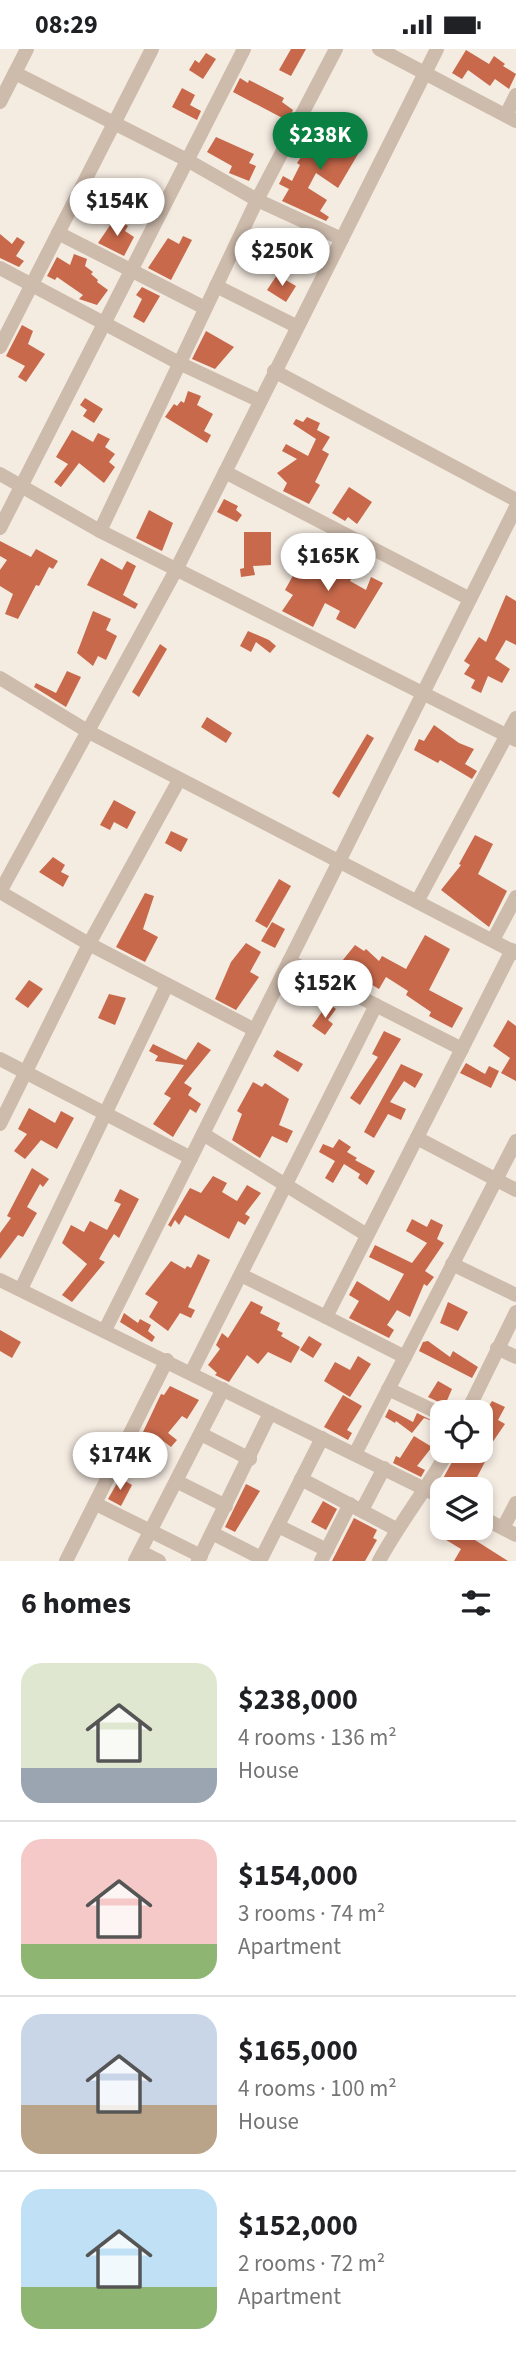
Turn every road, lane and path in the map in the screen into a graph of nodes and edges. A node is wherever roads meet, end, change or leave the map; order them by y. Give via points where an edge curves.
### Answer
1 (27, 49) edge
2 (152, 49) edge
3 (244, 49) edge
4 (336, 49) edge
5 (379, 49) edge
6 (437, 49) edge
7 (424, 72) junction
8 (15, 73) junction
9 (516, 95) edge
10 (0, 102) edge
11 (511, 118) edge
12 (114, 125) junction
13 (187, 160) junction
14 (257, 200) junction
15 (58, 233) junction
16 (342, 239) junction
17 (0, 268) edge
18 (131, 269) junction
19 (32, 284) junction
20 (216, 286) junction
21 (205, 308) junction
22 (104, 323) junction
23 (296, 326) junction
24 (0, 347) edge
25 (178, 363) junction
26 (274, 371) junction
27 (260, 401) junction
28 (225, 472) junction
29 (0, 474) edge
30 (20, 487) junction
31 (516, 500) edge
32 (516, 507) edge
33 (0, 527) edge
34 (100, 531) junction
35 (176, 570) junction
36 (470, 599) junction
37 (0, 678) edge
38 (423, 692) junction
39 (516, 718) edge
40 (89, 733) junction
41 (512, 737) edge
42 (178, 780) junction
43 (340, 860) junction
44 (0, 892) edge
45 (516, 897) edge
46 (418, 900) junction
47 (493, 940) junction
48 (89, 944) junction
49 (514, 951) edge
50 (289, 961) junction
51 (167, 985) junction
52 (376, 1005) junction
53 (255, 1030) junction
54 (462, 1049) junction
55 (0, 1059) edge
56 (25, 1072) junction
57 (105, 1113) junction
58 (0, 1124) edge
59 (203, 1134) junction
60 (417, 1137) junction
61 (516, 1141) edge
62 (191, 1158) junction
63 (495, 1179) junction
64 (286, 1185) junction
65 (516, 1190) edge
66 (367, 1235) junction
67 (452, 1263) junction
68 (240, 1275) junction
69 (0, 1280) edge
70 (20, 1289) junction
71 (516, 1295) edge
72 (516, 1312) edge
73 (326, 1317) junction
74 (106, 1329) junction
75 (498, 1348) junction
76 (405, 1357) junction
77 (516, 1357) edge
78 (167, 1360) junction
79 (191, 1373) junction
80 (223, 1389) junction
81 (388, 1389) junction
82 (473, 1400) edge
83 (430, 1409) edge
84 (270, 1413) junction
85 (201, 1434) junction
86 (322, 1438) junction
87 (355, 1454) junction
88 (250, 1459) junction
89 (441, 1463) edge
90 (384, 1468) junction
91 (302, 1479) junction
92 (178, 1482) junction
93 (426, 1490) junction
94 (430, 1492) edge
95 (516, 1503) edge
96 (96, 1504) junction
97 (226, 1506) junction
98 (356, 1507) junction
99 (493, 1523) edge
100 (278, 1525) junction
101 (396, 1529) junction
102 (153, 1530) junction
103 (510, 1532) edge
104 (212, 1533) junction
105 (324, 1555) edge
106 (139, 1556) edge
107 (199, 1558) edge
108 (260, 1560) edge
109 (66, 1561) edge
110 (159, 1561) edge
111 (379, 1561) edge

1 - 8 street
2 - 12 street
3 - 13 street
4 - 14 street
5 - 7 street
6 - 7 street
7 - 11 street
7 - 16 street
8 - 10 street
8 - 12 street
9 - 11 street
12 - 13 street
12 - 15 street
13 - 14 street
13 - 18 street
14 - 16 street
14 - 20 street
15 - 18 street
15 - 19 street
16 - 23 street
17 - 19 street
18 - 21 street
18 - 22 street
19 - 22 street
19 - 24 street
20 - 21 street
20 - 23 street
21 - 25 street
22 - 25 street
22 - 30 street
23 - 26 street
25 - 27 street
25 - 34 street
26 - 27 street
26 - 31 street
27 - 28 street
28 - 35 street
28 - 36 street
29 - 30 street
30 - 33 street
30 - 34 street
32 - 36 street
34 - 35 street
35 - 38 street
35 - 40 street
36 - 38 street
37 - 40 street
38 - 41 street
38 - 43 street
39 - 41 street
40 - 42 street
40 - 44 street
41 - 46 street
42 - 43 street
42 - 48 street
43 - 46 street
43 - 50 street
44 - 48 street
45 - 47 street
46 - 47 street
47 - 49 street
48 - 51 street
48 - 56 street
49 - 54 street
50 - 52 street
50 - 53 street
51 - 53 street
51 - 57 street
52 - 54 street
52 - 64 street
53 - 59 street
54 - 60 street
55 - 56 street
56 - 57 street
56 - 58 street
57 - 62 street
57 - 70 street
59 - 62 street
59 - 64 street
60 - 63 street
60 - 66 street
61 - 63 street
62 - 74 street
63 - 65 street
63 - 67 street
64 - 66 street
64 - 68 street
66 - 73 street
67 - 71 street
67 - 76 street
68 - 73 street
68 - 79 street
69 - 70 street
70 - 74 street
72 - 75 street
73 - 76 street
74 - 78 street
75 - 77 street
75 - 82 street
76 - 81 street
78 - 79 street
78 - 96 street
79 - 80 street
80 - 84 street
80 - 85 street
81 - 83 street
81 - 87 street
84 - 86 street
84 - 88 street
85 - 88 street
85 - 92 street
86 - 87 street
86 - 91 street
87 - 90 street
88 - 97 street
89 - 93 street
90 - 93 street
90 - 98 street
91 - 98 street
91 - 100 street
92 - 97 street
92 - 102 street
93 - 94 street
93 - 101 street
95 - 103 street
96 - 102 street
96 - 109 street
97 - 104 street
98 - 101 street
98 - 105 street
99 - 103 street
100 - 105 street
100 - 108 street
101 - 111 street
102 - 106 street
102 - 107 street
104 - 107 street
104 - 108 street
106 - 110 street

